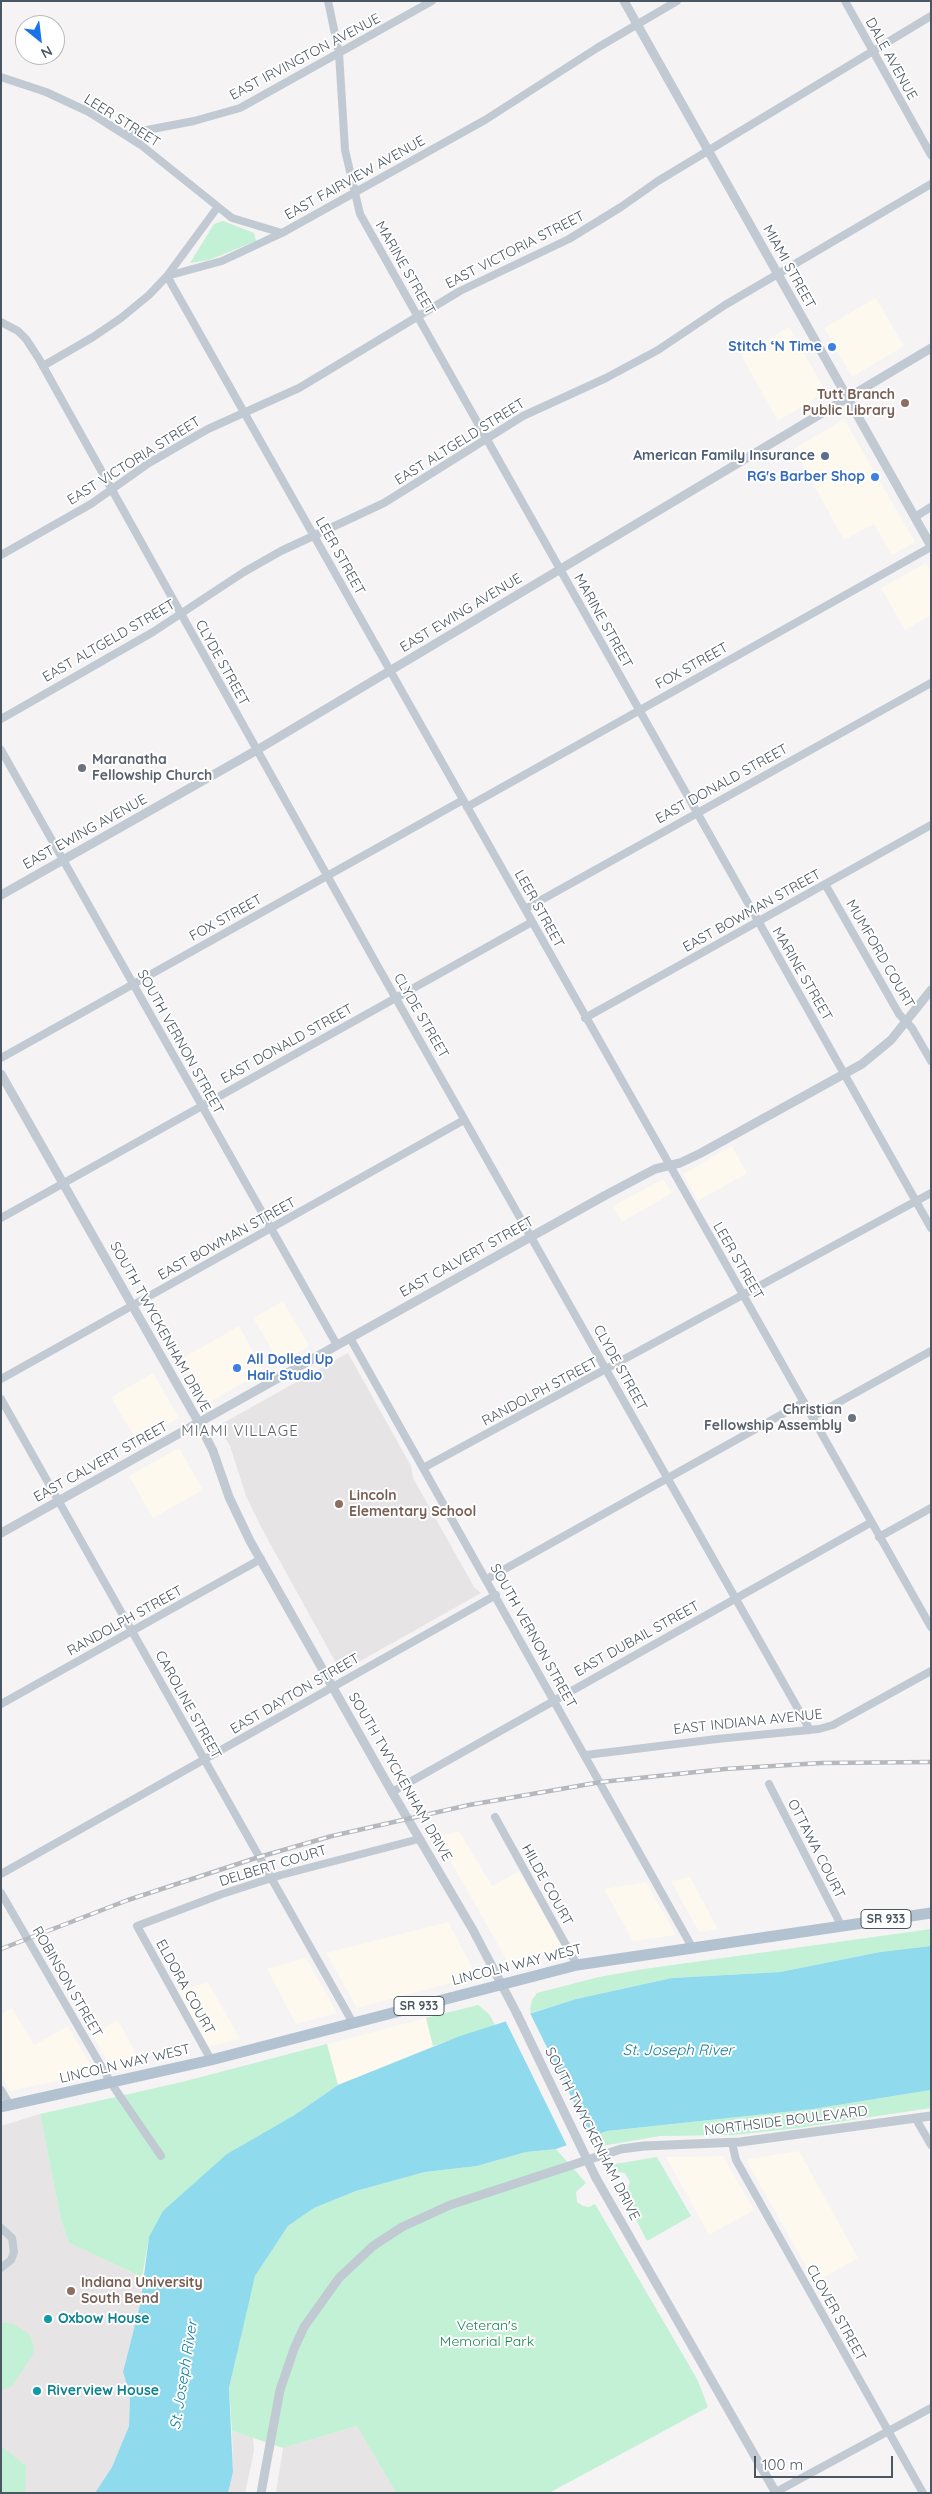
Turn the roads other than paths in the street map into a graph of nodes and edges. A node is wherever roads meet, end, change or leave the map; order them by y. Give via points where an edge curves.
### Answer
1 (328, 1) edge
2 (432, 1) edge
3 (624, 1) edge
4 (678, 1) edge
5 (845, 1) edge
6 (931, 16) edge
7 (637, 25) junction
8 (873, 52) junction
9 (339, 53) junction
10 (1, 77) edge
11 (126, 134) junction
12 (708, 150) junction
13 (931, 155) edge
14 (931, 184) edge
15 (354, 192) junction
16 (217, 208) junction
17 (282, 233) junction
18 (778, 274) junction
19 (167, 276) junction
20 (418, 315) junction
21 (1, 322) edge
22 (931, 348) edge
23 (43, 366) junction
24 (846, 398) junction
25 (245, 412) junction
26 (485, 438) junction
27 (112, 491) junction
28 (931, 507) edge
29 (914, 517) junction
30 (315, 536) junction
31 (931, 547) edge
32 (1, 555) edge
33 (560, 570) junction
34 (180, 614) junction
35 (391, 671) junction
36 (931, 682) edge
37 (639, 710) junction
38 (1, 718) edge
39 (1, 750) edge
40 (257, 750) junction
41 (465, 803) junction
42 (696, 813) junction
43 (931, 825) edge
44 (63, 860) junction
45 (328, 875) junction
46 (826, 884) junction
47 (1, 895) edge
48 (525, 909) junction
49 (532, 922) junction
50 (758, 922) junction
51 (133, 984) junction
52 (931, 990) edge
53 (396, 998) junction
54 (585, 1018) junction
55 (906, 1020) junction
56 (1, 1058) edge
57 (931, 1061) edge
58 (1, 1074) edge
59 (844, 1074) junction
60 (202, 1106) junction
61 (464, 1120) junction
62 (668, 1164) junction
63 (63, 1184) junction
64 (931, 1193) edge
65 (916, 1201) junction
66 (1, 1218) edge
67 (271, 1228) junction
68 (931, 1228) edge
69 (532, 1237) junction
70 (743, 1296) junction
71 (132, 1306) junction
72 (350, 1338) junction
73 (337, 1345) junction
74 (931, 1351) edge
75 (608, 1370) junction
76 (1, 1379) edge
77 (1, 1399) edge
78 (804, 1402) junction
79 (812, 1417) junction
80 (198, 1423) junction
81 (423, 1468) junction
82 (668, 1478) junction
83 (59, 1501) junction
84 (931, 1508) edge
85 (870, 1523) junction
86 (1, 1533) edge
87 (879, 1536) junction
88 (260, 1559) junction
89 (487, 1579) junction
90 (496, 1595) junction
91 (736, 1598) junction
92 (931, 1627) edge
93 (132, 1631) junction
94 (931, 1671) edge
95 (333, 1687) junction
96 (554, 1700) junction
97 (1, 1704) edge
98 (810, 1730) junction
99 (586, 1755) junction
100 (204, 1759) junction
101 (769, 1784) dead end
102 (392, 1792) junction
103 (495, 1818) dead end
104 (419, 1839) junction
105 (1, 1874) edge
106 (272, 1878) junction
107 (1, 1893) edge
108 (931, 1913) edge
109 (138, 1926) joint
110 (841, 1926) junction
111 (692, 1946) junction
112 (577, 1964) junction
113 (502, 1984) junction
114 (353, 2022) junction
115 (211, 2060) junction
116 (111, 2083) junction
117 (1, 2090) edge
118 (6, 2106) edge
119 (931, 2116) edge
120 (916, 2119) junction
121 (732, 2143) junction
122 (931, 2146) edge
123 (161, 2156) dead end
124 (1, 2228) edge
125 (1, 2268) edge
126 (931, 2408) edge
127 (888, 2430) junction
128 (775, 2492) edge
129 (261, 2493) edge
130 (924, 2493) edge

1 - 9 street, MARINE STREET
2 - 9 street, EAST IRVINGTON AVENUE
3 - 7 street, MIAMI STREET
4 - 7 street, EAST FAIRVIEW AVENUE
5 - 8 street, DALE AVENUE
6 - 8 street, EAST VICTORIA STREET
7 - 12 street, MIAMI STREET
7 - 15 street, EAST FAIRVIEW AVENUE via 492,115
8 - 12 street, EAST VICTORIA STREET
8 - 13 street, DALE AVENUE
9 - 11 street, EAST IRVINGTON AVENUE via 240,108
9 - 15 street, MARINE STREET via 345,150
10 - 11 street, LEER STREET via 62,99
11 - 16 street, LEER STREET
12 - 18 street, MIAMI STREET
12 - 20 street, EAST VICTORIA STREET via 569,239 479,281
14 - 18 street, EAST ALTGELD STREET
15 - 17 street, EAST FAIRVIEW AVENUE
15 - 20 street, MARINE STREET via 360,214
16 - 17 street, LEER STREET via 241,222
16 - 19 street
17 - 19 street, EAST FAIRVIEW AVENUE via 222,261
18 - 24 street, MIAMI STREET
18 - 26 street, EAST ALTGELD STREET via 650,355 530,412
19 - 23 street, EAST FAIRVIEW AVENUE via 121,318
19 - 25 street, LEER STREET
20 - 25 street, EAST VICTORIA STREET via 322,376
20 - 26 street, MARINE STREET
21 - 23 street, CLYDE STREET via 26,339
22 - 24 street, EAST EWING AVENUE
23 - 27 street, CLYDE STREET
24 - 29 street, MIAMI STREET
24 - 33 street, EAST EWING AVENUE
25 - 27 street, EAST VICTORIA STREET via 170,450
25 - 30 street, LEER STREET
26 - 30 street, EAST ALTGELD STREET via 384,503
26 - 33 street, MARINE STREET
27 - 32 street, EAST VICTORIA STREET
27 - 34 street, CLYDE STREET
28 - 29 street
29 - 31 street, MIAMI STREET
30 - 34 street, EAST ALTGELD STREET via 244,572
30 - 35 street, LEER STREET
31 - 37 street, FOX STREET
33 - 35 street, EAST EWING AVENUE
33 - 37 street, MARINE STREET
34 - 38 street, EAST ALTGELD STREET
34 - 40 street, CLYDE STREET
35 - 40 street, EAST EWING AVENUE
35 - 41 street, LEER STREET
36 - 42 street, EAST DONALD STREET
37 - 41 street, FOX STREET
37 - 42 street, MARINE STREET
39 - 44 street, SOUTH VERNON STREET
40 - 44 street, EAST EWING AVENUE
40 - 45 street, CLYDE STREET
41 - 45 street, FOX STREET
41 - 48 street, LEER STREET
42 - 48 street, EAST DONALD STREET
42 - 50 street, MARINE STREET
43 - 46 street, EAST BOWMAN STREET
44 - 47 street, EAST EWING AVENUE
44 - 51 street, SOUTH VERNON STREET
45 - 51 street, FOX STREET
45 - 53 street, CLYDE STREET
46 - 50 street, EAST BOWMAN STREET
46 - 55 street, MUMFORD COURT via 899,1014
48 - 49 street, LEER STREET
49 - 53 street, EAST DONALD STREET
49 - 54 street, LEER STREET
50 - 54 street, EAST BOWMAN STREET
50 - 59 street, MARINE STREET
51 - 56 street, FOX STREET
51 - 60 street, SOUTH VERNON STREET
52 - 55 street, EAST CALVERT STREET
53 - 60 street, EAST DONALD STREET
53 - 61 street, CLYDE STREET
54 - 62 street, LEER STREET
55 - 57 street, MUMFORD COURT
55 - 59 street, EAST CALVERT STREET via 882,1049
58 - 63 street, SOUTH TWYCKENHAM DRIVE
59 - 62 street, EAST CALVERT STREET via 701,1153 680,1163
59 - 65 street, MARINE STREET
60 - 63 street, EAST DONALD STREET
60 - 67 street, SOUTH VERNON STREET
61 - 67 street, EAST BOWMAN STREET
61 - 69 street, CLYDE STREET
62 - 69 street, EAST CALVERT STREET
62 - 70 street, LEER STREET
63 - 66 street, EAST DONALD STREET
63 - 71 street, SOUTH TWYCKENHAM DRIVE
64 - 65 street, RANDOLPH STREET
65 - 68 street, MARINE STREET
65 - 70 street, RANDOLPH STREET
67 - 71 street, EAST BOWMAN STREET
67 - 73 street, SOUTH VERNON STREET
69 - 72 street, EAST CALVERT STREET
69 - 75 street, CLYDE STREET
70 - 75 street, RANDOLPH STREET
70 - 78 street, LEER STREET
71 - 76 street, EAST BOWMAN STREET
71 - 80 street, SOUTH TWYCKENHAM DRIVE
72 - 73 street, EAST CALVERT STREET
72 - 81 street, SOUTH VERNON STREET
73 - 80 street, EAST CALVERT STREET
74 - 79 street
75 - 81 street, RANDOLPH STREET
75 - 82 street, CLYDE STREET
77 - 83 street, CAROLINE STREET
78 - 79 street, LEER STREET
78 - 82 street
79 - 85 street, LEER STREET
80 - 83 street, EAST CALVERT STREET
80 - 88 street, SOUTH TWYCKENHAM DRIVE via 213,1451 229,1498
81 - 89 street, SOUTH VERNON STREET
82 - 89 street
82 - 91 street, CLYDE STREET
83 - 86 street, EAST CALVERT STREET
83 - 93 street, CAROLINE STREET
84 - 87 street
85 - 87 street, LEER STREET
85 - 91 street, EAST DUBAIL STREET
87 - 92 street, LEER STREET
88 - 93 street, RANDOLPH STREET
88 - 95 street, SOUTH TWYCKENHAM DRIVE
89 - 90 street, SOUTH VERNON STREET
90 - 95 street, EAST DAYTON STREET
90 - 96 street, SOUTH VERNON STREET
91 - 96 street, EAST DUBAIL STREET
91 - 98 street, CLYDE STREET
93 - 97 street, RANDOLPH STREET
93 - 100 street, CAROLINE STREET
94 - 98 street, EAST INDIANA AVENUE via 833,1725
95 - 100 street, EAST DAYTON STREET
95 - 102 street, SOUTH TWYCKENHAM DRIVE
96 - 99 street, SOUTH VERNON STREET
96 - 102 street, EAST DUBAIL STREET
98 - 99 street, EAST INDIANA AVENUE
99 - 111 street, SOUTH VERNON STREET
100 - 105 street, EAST DAYTON STREET
100 - 106 street, CAROLINE STREET
101 - 110 street, OTTAWA COURT
102 - 104 street, SOUTH TWYCKENHAM DRIVE
103 - 112 street, HILDE COURT
104 - 106 street, DELBERT COURT
104 - 113 street, SOUTH TWYCKENHAM DRIVE
106 - 109 street, DELBERT COURT
106 - 114 street, CAROLINE STREET
107 - 116 street, ROBINSON STREET
108 - 110 main road, LINCOLN WAY WEST / SR 933
109 - 115 street, ELDORA COURT
110 - 111 main road, LINCOLN WAY WEST / SR 933
111 - 112 main road, LINCOLN WAY WEST / SR 933
112 - 113 main road, LINCOLN WAY WEST / SR 933
113 - 114 main road, LINCOLN WAY WEST / SR 933
113 - 128 street, SOUTH TWYCKENHAM DRIVE, bridge via 596,2178
114 - 115 main road, LINCOLN WAY WEST / SR 933
115 - 116 main road, LINCOLN WAY WEST / SR 933
116 - 118 main road, LINCOLN WAY WEST / SR 933
116 - 123 street, ROBINSON STREET
117 - 118 street
119 - 120 street, NORTHSIDE BOULEVARD
120 - 121 street, NORTHSIDE BOULEVARD
120 - 122 street
121 - 127 street, CLOVER STREET via 736,2160
121 - 129 street, NORTHSIDE BOULEVARD via 644,2146 600,2155 434,2211 373,2246 327,2292 294,2349 280,2390
124 - 125 street via 12,2238 14,2252 11,2260
126 - 127 street
127 - 128 street
127 - 130 street, CLOVER STREET

